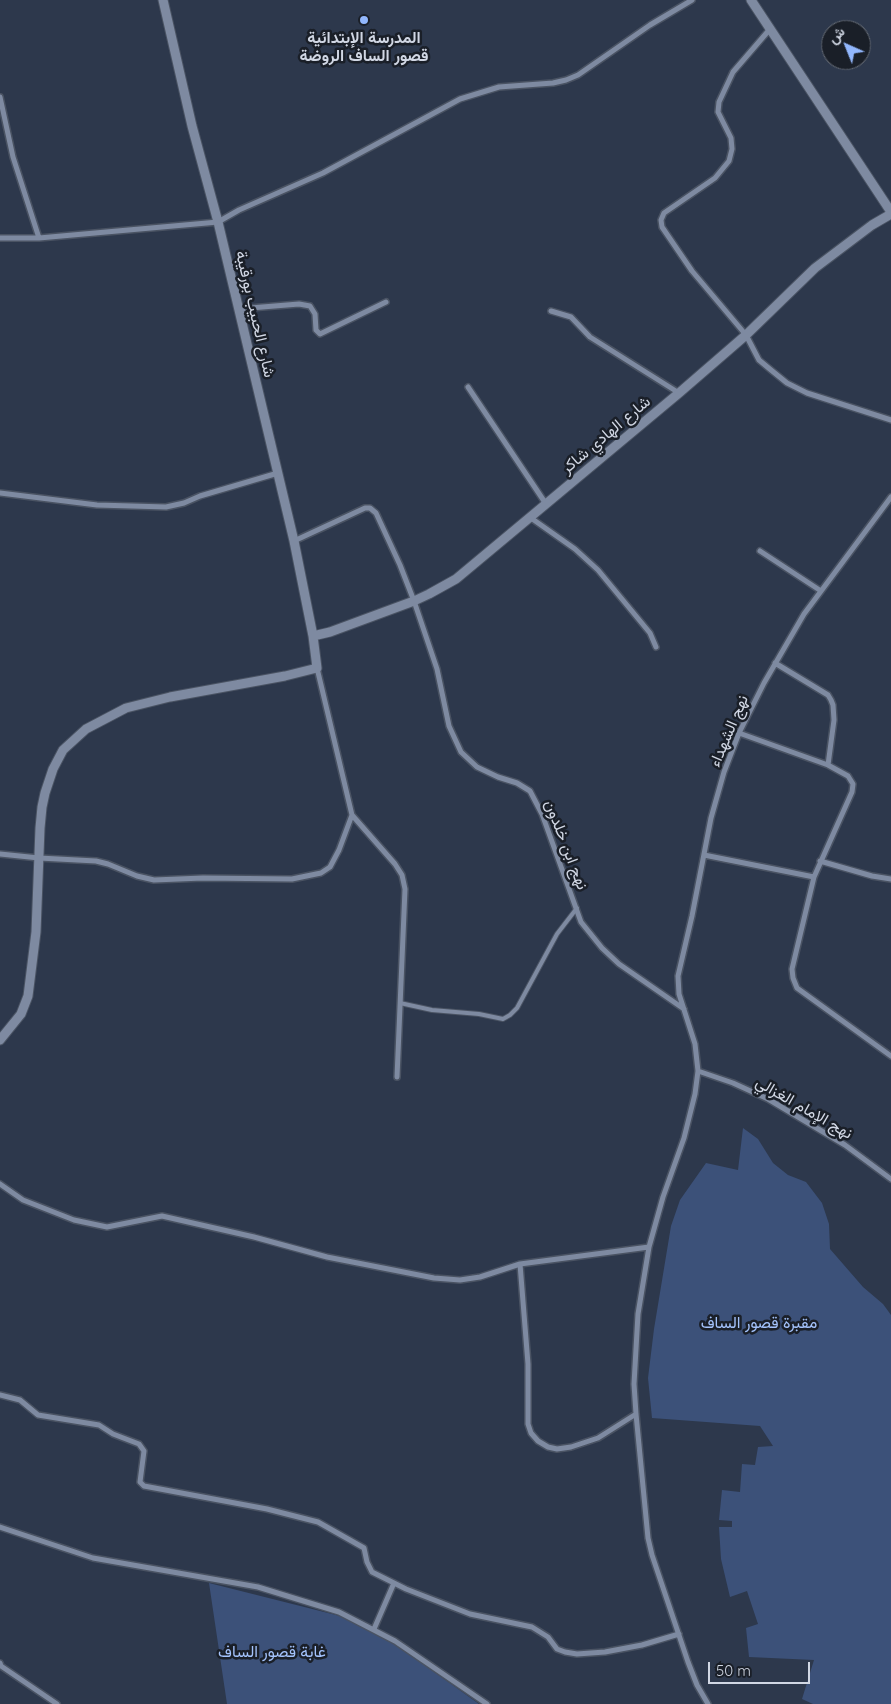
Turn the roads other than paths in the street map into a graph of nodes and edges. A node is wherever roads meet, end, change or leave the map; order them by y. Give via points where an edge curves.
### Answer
1 (163, 0) edge
2 (692, 0) edge
3 (751, 0) edge
4 (770, 29) junction
5 (0, 97) edge
6 (891, 212) edge
7 (218, 222) junction
8 (0, 238) edge
9 (39, 238) junction
10 (386, 302) dead end
11 (238, 309) junction
12 (551, 312) dead end
13 (746, 334) junction
14 (468, 387) dead end
15 (679, 393) junction
16 (891, 420) edge
17 (278, 473) junction
18 (0, 493) edge
19 (891, 497) edge
20 (546, 504) junction
21 (531, 518) junction
22 (294, 541) junction
23 (760, 551) dead end
24 (821, 591) junction
25 (414, 601) junction
26 (313, 636) junction
27 (656, 647) dead end
28 (775, 663) junction
29 (317, 668) junction
30 (738, 733) junction
31 (828, 766) junction
32 (352, 815) junction
33 (0, 854) edge
34 (704, 855) junction
35 (39, 858) junction
36 (820, 861) junction
37 (814, 877) junction
38 (891, 879) edge
39 (577, 908) junction
40 (400, 1003) junction
41 (684, 1009) junction
42 (0, 1040) edge
43 (891, 1056) edge
44 (698, 1071) junction
45 (397, 1077) dead end
46 (891, 1179) edge
47 (0, 1184) edge
48 (649, 1247) junction
49 (520, 1264) junction
50 (0, 1395) edge
51 (636, 1414) junction
52 (0, 1527) edge
53 (394, 1583) junction
54 (374, 1629) junction
55 (679, 1634) junction
56 (0, 1664) edge
57 (57, 1704) edge
58 (487, 1704) edge
59 (708, 1704) edge

1 - 7 street, شارع الحبيب بورقيبة
2 - 7 street via 578,75 553,83 499,87 460,99 322,173
3 - 4 street
4 - 6 street
4 - 13 street via 733,72 719,102 718,112 731,138 729,160 715,178 664,213 661,220 662,227 692,271
5 - 9 street via 13,157
6 - 13 street, شارع الهادي شاكر via 814,268
7 - 9 street
7 - 11 street, شارع الحبيب بورقيبة
8 - 9 street
10 - 11 street via 320,334 310,306
11 - 17 street, شارع الحبيب بورقيبة
12 - 15 street via 570,317 590,337
13 - 15 street, شارع الهادي شاكر
13 - 16 street via 759,360 787,383 807,393
14 - 20 street
15 - 20 street, شارع الهادي شاكر
17 - 18 street via 166,507 97,505
17 - 22 street, شارع الحبيب بورقيبة
19 - 24 street, نهج الشهداء
20 - 21 street, شارع الهادي شاكر
21 - 25 street, شارع الهادي شاكر via 456,579
21 - 27 street via 598,570 650,633
22 - 25 street, نهج ابن خلدون via 365,508 374,510
22 - 26 street, شارع الحبيب بورقيبة
23 - 24 street
24 - 28 street, نهج الشهداء
25 - 26 street, شارع الهادي شاكر
25 - 39 street, نهج ابن خلدون via 437,669 449,726 460,752 477,767 517,782 530,791 542,814
26 - 29 street, شارع الحبيب بورقيبة
28 - 30 street, نهج الشهداء
28 - 31 street via 828,695 831,700 834,720
29 - 32 street
29 - 35 street via 136,705 86,729 63,750 53,768 42,807
30 - 31 street
30 - 34 street, نهج الشهداء via 711,818
31 - 36 street via 848,776 853,784
32 - 35 street via 330,867 321,873 292,879 154,880 96,861
32 - 40 street via 402,875 405,889
33 - 35 street
34 - 37 street
34 - 41 street, نهج الشهداء via 678,976
35 - 42 street via 36,932 28,996 21,1014
36 - 37 street
36 - 38 street
37 - 43 street via 792,978 797,988
39 - 40 lane via 556,934 517,1008 510,1015 503,1018
39 - 41 street, نهج ابن خلدون via 581,922 619,964
40 - 45 street
41 - 44 street, نهج الشهداء
44 - 46 street, نهج الإمام الغزالي via 768,1099 845,1145
44 - 48 street, نهج الشهداء via 684,1138
47 - 49 street via 23,1200 74,1220 107,1227 162,1216 327,1257 434,1278 460,1280 480,1277
48 - 49 street
48 - 51 street, نهج الشهداء via 638,1314 634,1384
49 - 51 street via 531,1433 548,1447 571,1447 598,1438
50 - 53 street via 20,1400 38,1415 99,1425 139,1444 144,1451 140,1482 144,1486 318,1522 364,1548 372,1572
51 - 55 street, نهج الشهداء via 648,1538
52 - 54 street via 92,1558 258,1587 339,1612
53 - 54 street
53 - 55 street via 470,1614 532,1627 565,1652 605,1652
54 - 58 street
55 - 59 street, نهج الشهداء via 697,1685
56 - 57 street

